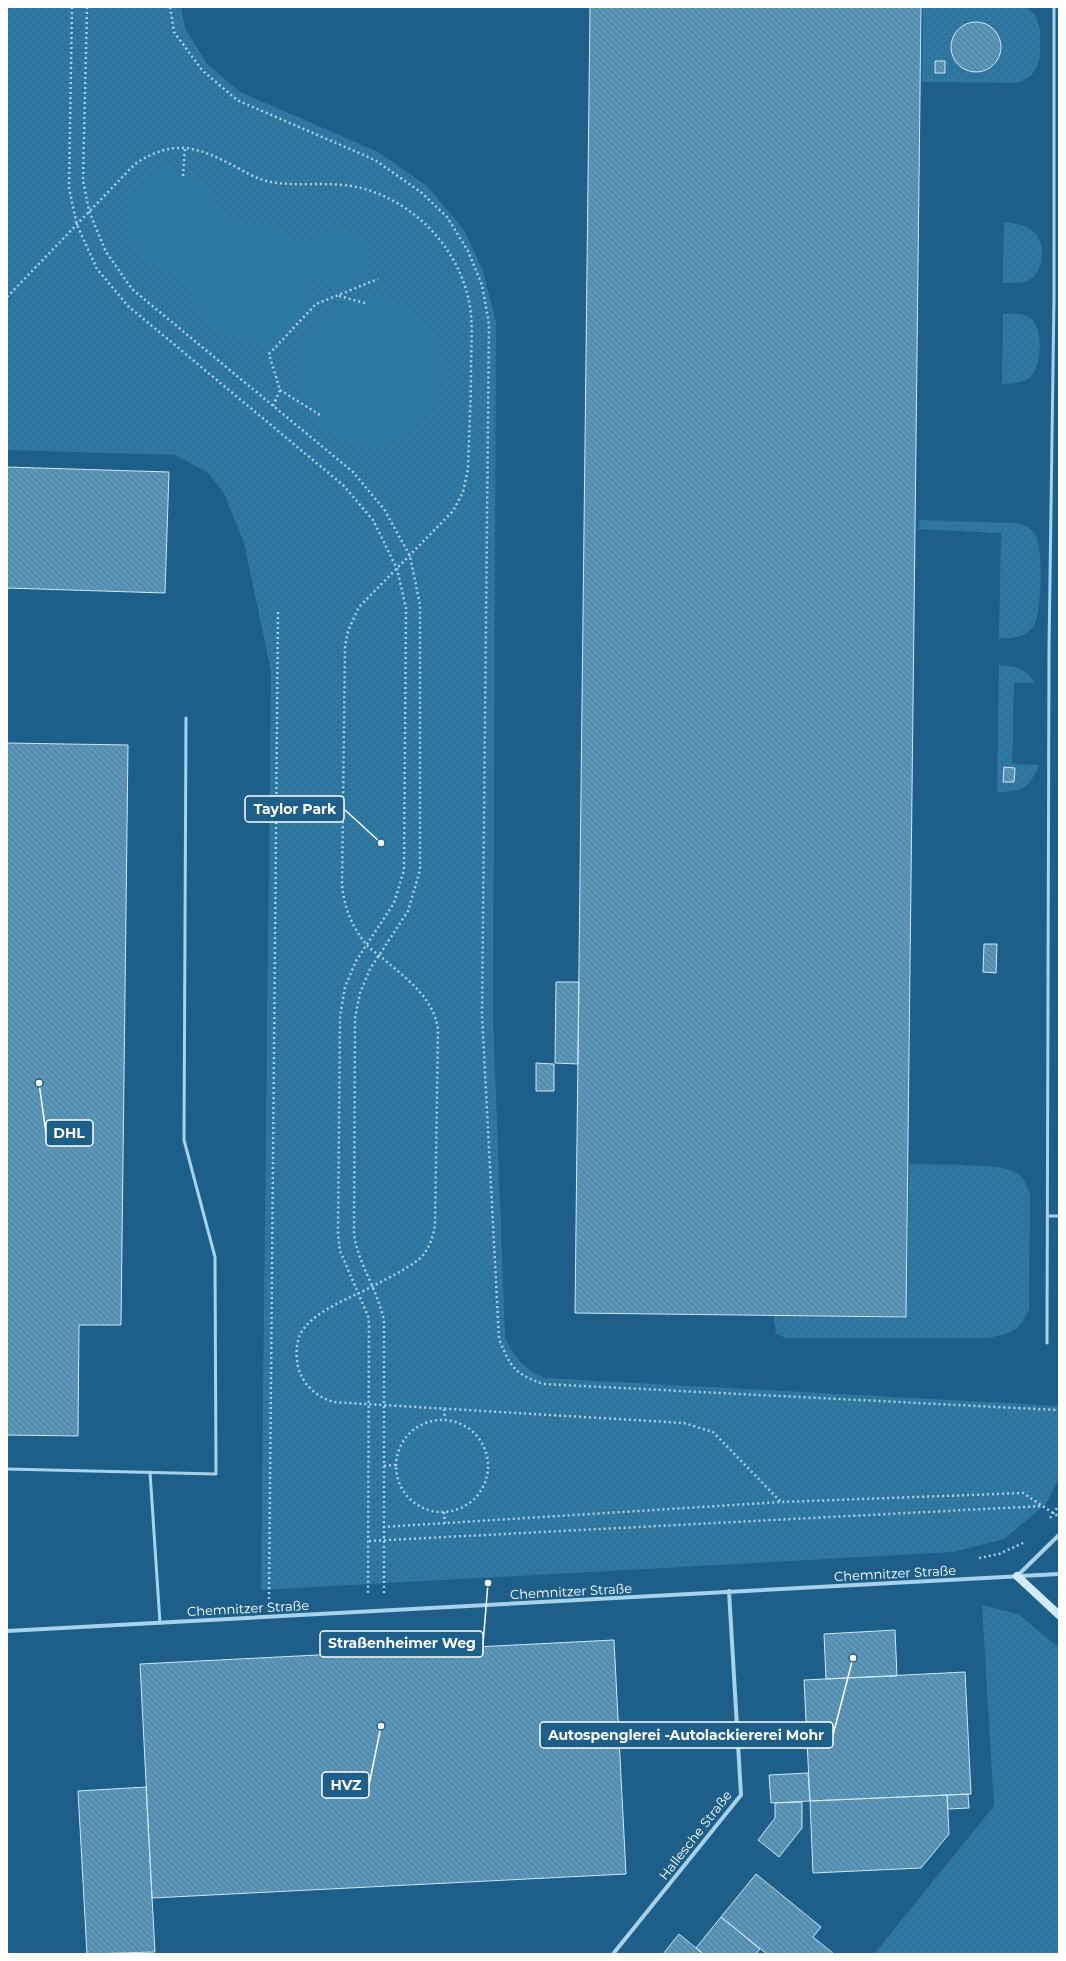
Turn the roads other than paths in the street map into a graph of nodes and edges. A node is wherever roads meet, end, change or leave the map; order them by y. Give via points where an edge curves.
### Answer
1 (1054, 7) edge
2 (186, 718) dead end
3 (1048, 1216) junction
4 (1059, 1216) edge
5 (1047, 1343) dead end
6 (7, 1468) edge
7 (150, 1472) junction
8 (1059, 1535) edge
9 (1059, 1574) edge
10 (1017, 1576) junction
11 (729, 1591) junction
12 (1059, 1615) edge
13 (160, 1622) junction
14 (7, 1631) edge
15 (613, 1954) edge

1 - 3 lane
2 - 7 lane via 184,1140 216,1257 216,1474
3 - 4 lane
3 - 5 lane
6 - 7 lane
7 - 13 lane
8 - 10 street
9 - 10 street, Chemnitzer Straße
10 - 11 street, Chemnitzer Straße
10 - 12 street
11 - 13 street, Chemnitzer Straße via 368,1613
11 - 15 street, Hallesche Straße via 741,1795
13 - 14 street, Chemnitzer Straße

